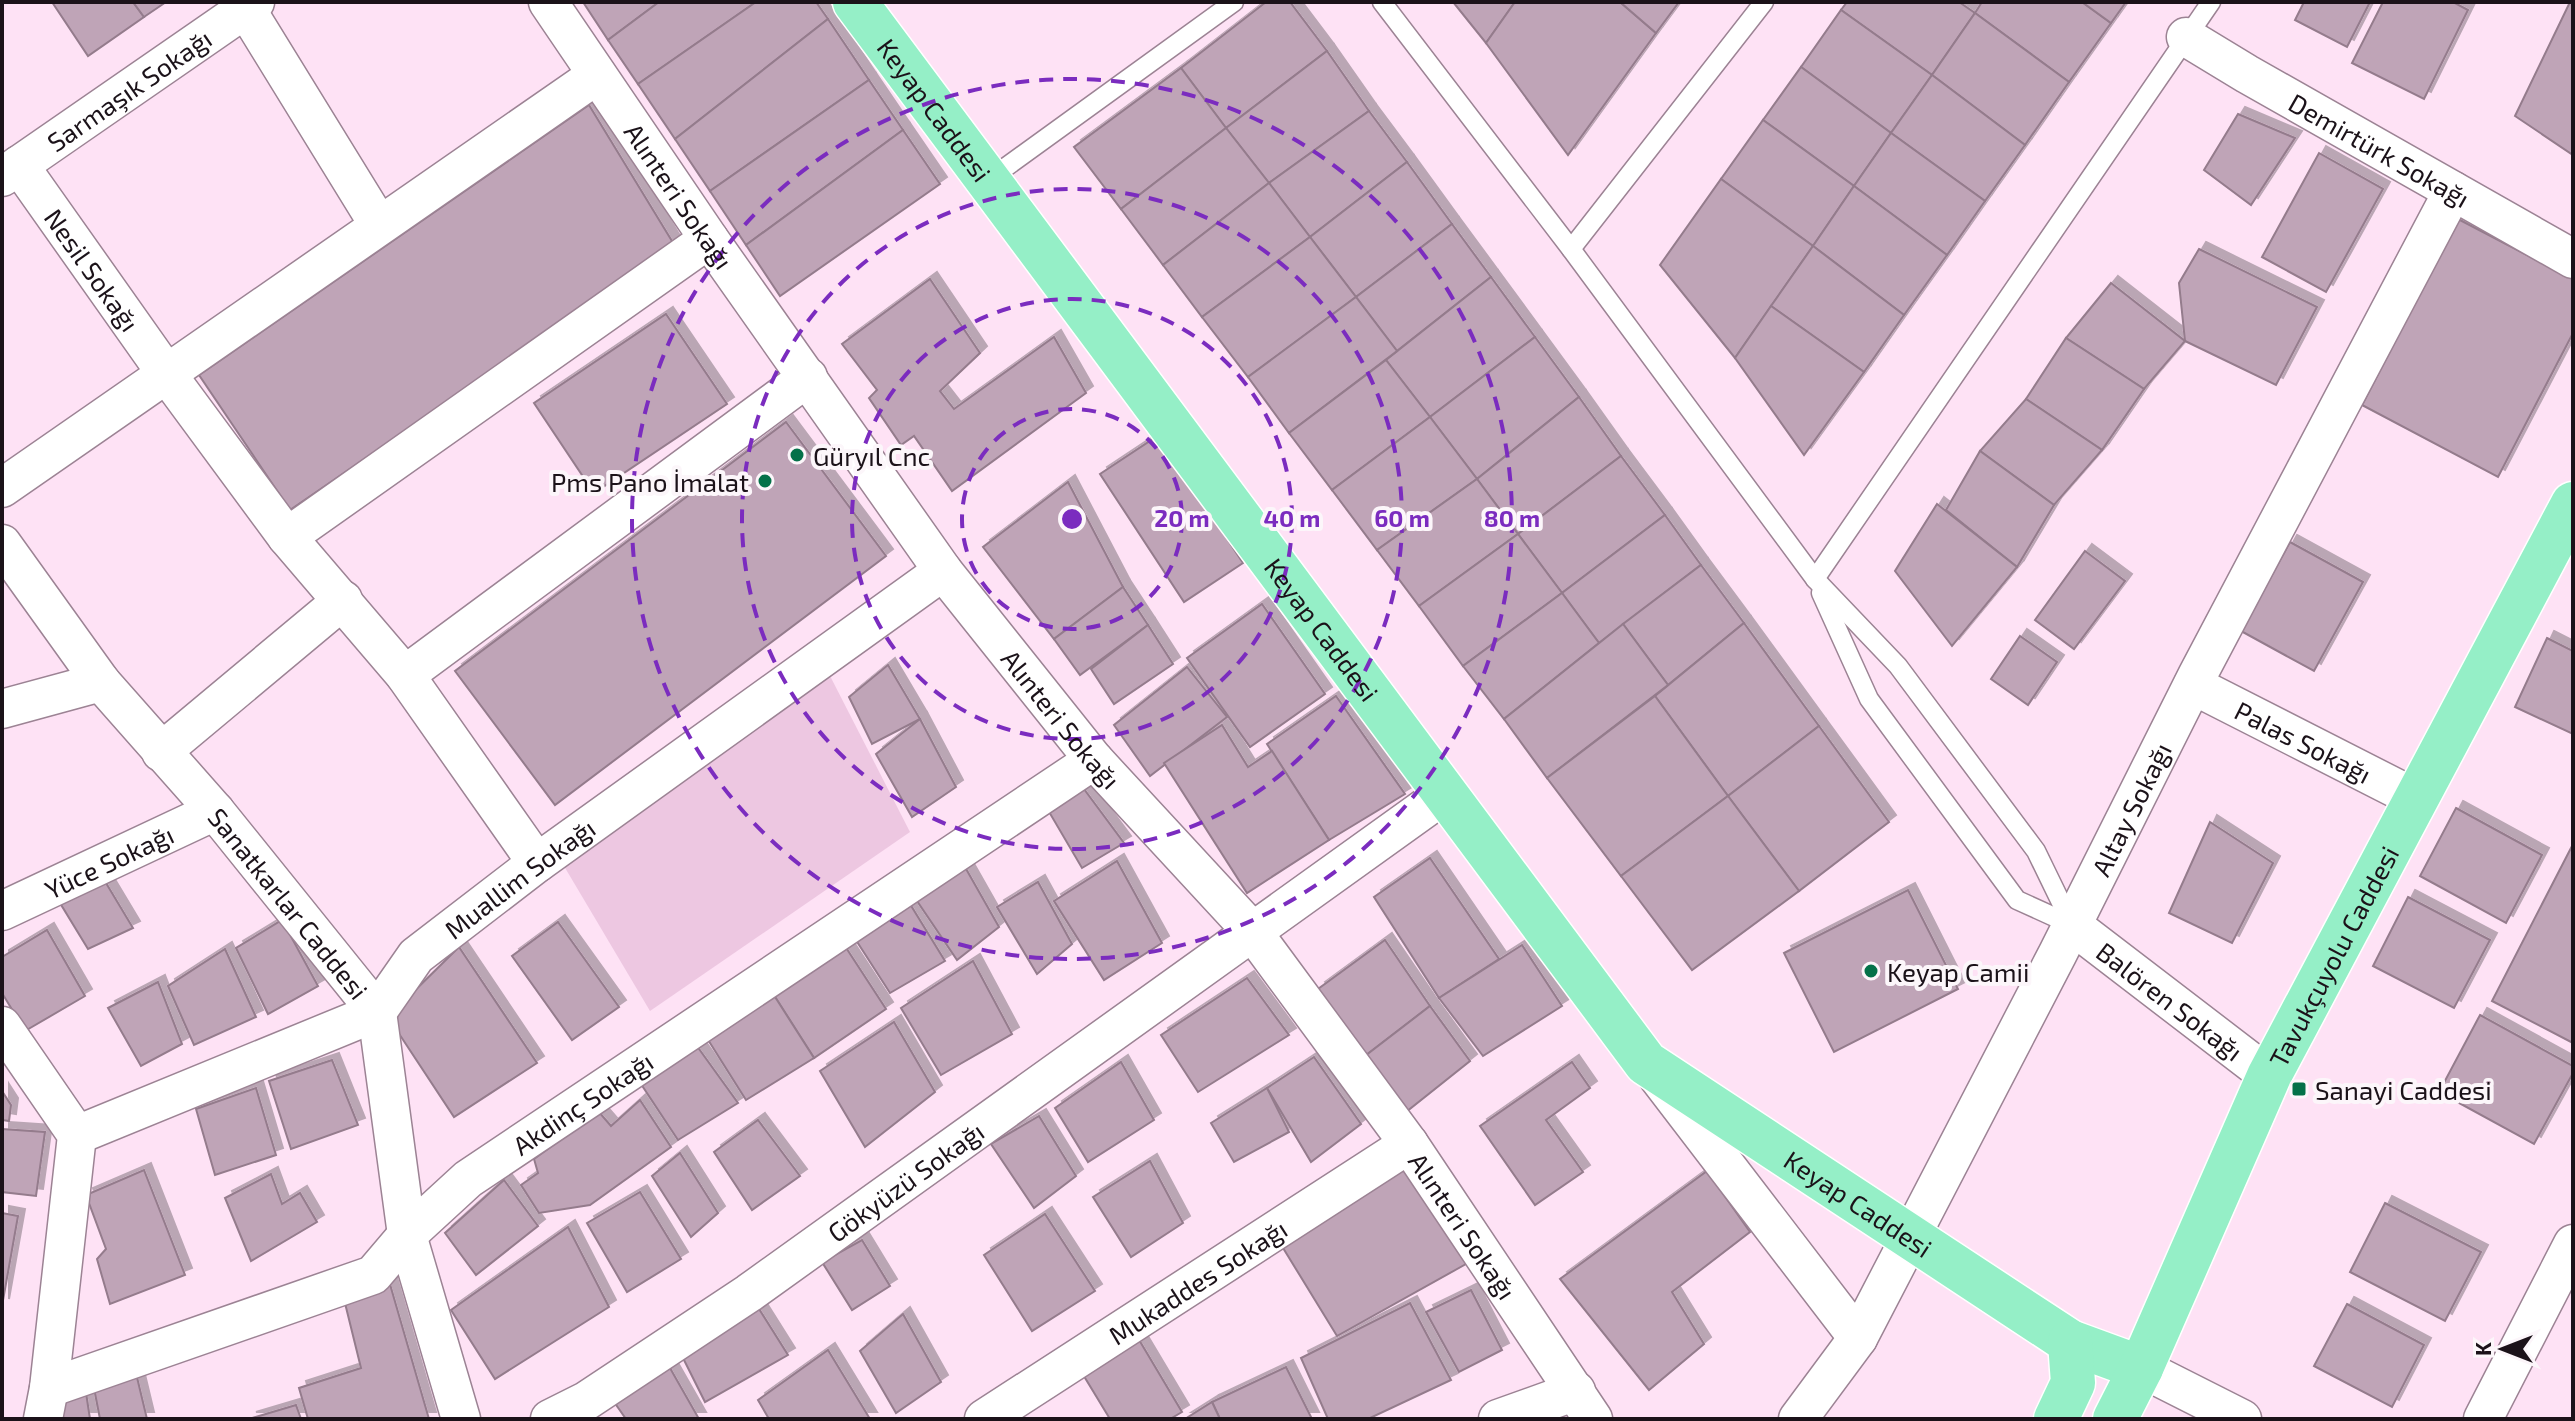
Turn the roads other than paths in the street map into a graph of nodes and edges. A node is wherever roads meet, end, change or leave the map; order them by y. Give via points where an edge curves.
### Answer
1 (548, 2) edge
2 (855, 2) edge
3 (1234, 2) edge
4 (1382, 2) edge
5 (1764, 2) edge
6 (2211, 2) edge
7 (251, 6) edge
8 (2186, 37) junction
9 (597, 75) junction
10 (11, 171) edge
11 (988, 180) junction
12 (2453, 191) junction
13 (379, 225) junction
14 (709, 239) junction
15 (1571, 249) junction
16 (2573, 259) edge
17 (166, 373) junction
18 (808, 377) junction
19 (2, 488) edge
20 (2573, 504) edge
21 (287, 537) junction
22 (2, 544) edge
23 (943, 571) junction
24 (1815, 579) junction
25 (343, 600) junction
26 (405, 675) junction
27 (101, 682) junction
28 (2193, 685) junction
29 (2, 709) edge
30 (161, 752) junction
31 (1094, 760) junction
32 (1446, 793) junction
33 (2415, 798) junction
34 (215, 811) junction
35 (537, 863) junction
36 (2, 911) edge
37 (2072, 925) junction
38 (1252, 931) junction
39 (377, 1012) junction
40 (2, 1026) edge
41 (1646, 1063) junction
42 (2269, 1076) junction
43 (77, 1135) junction
44 (1409, 1144) junction
45 (407, 1235) junction
46 (1909, 1236) junction
47 (2573, 1244) edge
48 (1858, 1338) junction
49 (2070, 1342) junction
50 (2141, 1368) junction
51 (46, 1404) edge
52 (1584, 1405) edge
53 (461, 1419) edge
54 (550, 1419) edge
55 (984, 1419) edge
56 (1498, 1419) edge
57 (1798, 1419) edge
58 (2056, 1419) edge
59 (2115, 1419) edge
60 (2242, 1419) edge
61 (2483, 1419) edge

1 - 9 street, Alınteri Sokağı
2 - 11 main road, Keyap Caddesi
3 - 11 lane
4 - 15 lane
5 - 15 lane
6 - 8 lane
7 - 10 street, Sarmaşık Sokağı
7 - 13 street
8 - 12 street, Demirtürk Sokağı
8 - 24 lane
9 - 13 street
9 - 14 street, Alınteri Sokağı
10 - 17 street, Nesil Sokağı
11 - 32 main road, Keyap Caddesi
12 - 16 street, Demirtürk Sokağı
12 - 28 street, Altay Sokağı
13 - 17 street
14 - 18 street, Alınteri Sokağı
14 - 21 street
15 - 24 lane
17 - 19 street
17 - 21 street, Nesil Sokağı
18 - 23 street, Alınteri Sokağı
18 - 26 street
20 - 33 main road, Tavukçuyolu Caddesi
21 - 25 street, Nesil Sokağı
22 - 27 street, Sanatkarlar Caddesi
23 - 31 street, Alınteri Sokağı
23 - 35 street, Muallim Sokağı
24 - 37 lane via 1898,666 2036,851
24 - 37 lane via 1869,699 2017,900
25 - 26 street, Nesil Sokağı
25 - 30 street
26 - 35 street, Nesil Sokağı
27 - 29 street
27 - 30 street, Sanatkarlar Caddesi
28 - 33 street, Palas Sokağı
28 - 37 street, Altay Sokağı
30 - 34 street, Sanatkarlar Caddesi
31 - 38 street, Alınteri Sokağı
31 - 45 street, Akdinç Sokağı via 468,1179
32 - 38 street, Gökyüzü Sokağı
32 - 41 main road, Keyap Caddesi
33 - 42 main road, Tavukçuyolu Caddesi
34 - 36 street, Yüce Sokağı
34 - 39 street, Sanatkarlar Caddesi
35 - 39 street, Muallim Sokağı via 416,956
37 - 42 street, Balören Sokağı
37 - 46 street, Altay Sokağı
38 - 44 street, Alınteri Sokağı
38 - 54 street, Gökyüzü Sokağı via 749,1293 586,1401
39 - 43 street
39 - 45 street, Sanatkarlar Caddesi
40 - 43 street
41 - 46 main road, Keyap Caddesi
41 - 48 street, Keyap Caddesi
42 - 50 main road, Tavukçuyolu Caddesi
43 - 51 street
44 - 52 street, Alınteri Sokağı
44 - 55 street, Mukaddes Sokağı
45 - 51 street, Akdinç Sokağı via 373,1275
45 - 53 street, Sanatkarlar Caddesi
46 - 48 street, Altay Sokağı
46 - 49 main road, Keyap Caddesi
47 - 61 street
48 - 57 street, Altay Sokağı
49 - 50 main road, Keyap Caddesi
49 - 58 main road via 2073,1383
50 - 59 main road, Tavukçuyolu Caddesi
50 - 60 street
52 - 56 street

